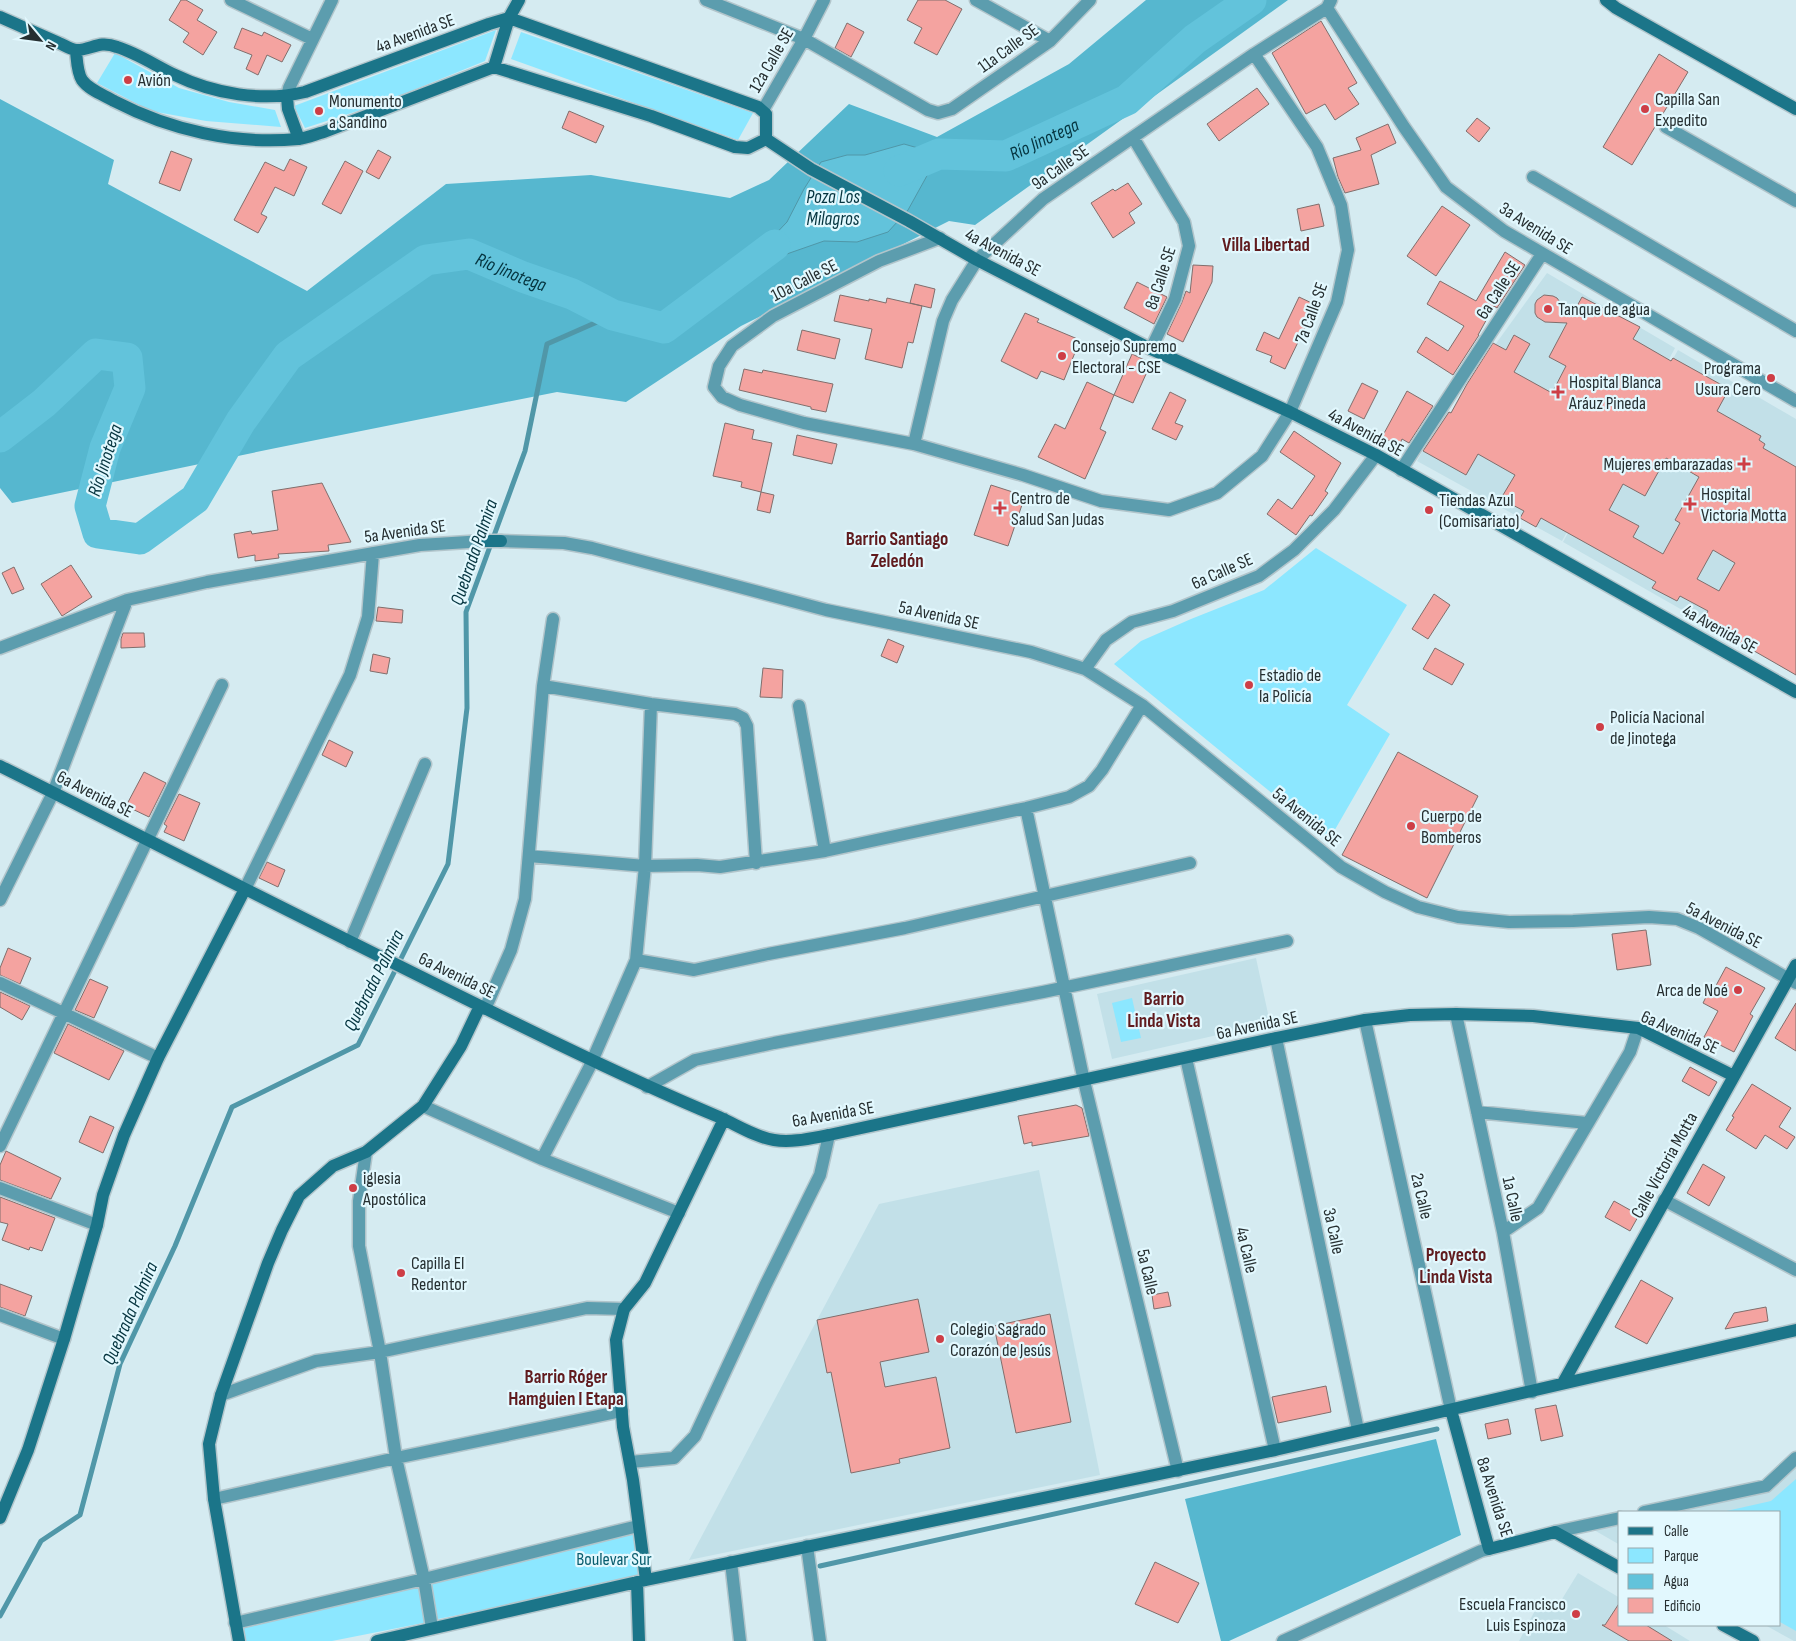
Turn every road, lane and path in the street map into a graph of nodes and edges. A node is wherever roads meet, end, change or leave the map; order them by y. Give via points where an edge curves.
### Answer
1 (231, 0) edge
2 (332, 0) edge
3 (519, 0) edge
4 (706, 0) edge
5 (824, 0) edge
6 (976, 0) edge
7 (1090, 0) edge
8 (1606, 0) edge
9 (1329, 4) edge
10 (0, 17) edge
11 (510, 18) junction
12 (312, 39) junction
13 (804, 39) junction
14 (1050, 41) junction
15 (76, 51) junction
16 (1254, 54) junction
17 (494, 67) junction
18 (287, 97) junction
19 (1796, 109) edge
20 (763, 110) junction
21 (1666, 127) dead end
22 (1134, 138) junction
23 (299, 139) junction
24 (766, 139) junction
25 (1533, 177) dead end
26 (1796, 201) edge
27 (940, 238) junction
28 (1542, 254) junction
29 (977, 260) junction
30 (1796, 331) edge
31 (1151, 349) junction
32 (1796, 401) edge
33 (1290, 412) junction
34 (914, 444) junction
35 (1376, 455) junction
36 (1401, 470) junction
37 (373, 553) junction
38 (127, 600) junction
39 (553, 619) dead end
40 (0, 648) edge
41 (1086, 669) junction
42 (222, 685) dead end
43 (543, 686) junction
44 (1796, 692) edge
45 (651, 704) junction
46 (1142, 705) junction
47 (799, 706) dead end
48 (425, 764) dead end
49 (0, 766) edge
50 (53, 793) junction
51 (1026, 808) junction
52 (147, 841) junction
53 (825, 852) junction
54 (529, 856) junction
55 (1190, 862) dead end
56 (756, 863) junction
57 (645, 866) junction
58 (244, 889) junction
59 (1044, 895) junction
60 (0, 900) edge
61 (1287, 941) dead end
62 (350, 942) junction
63 (636, 960) junction
64 (1796, 965) edge
65 (1792, 981) edge
66 (0, 983) edge
67 (1063, 988) junction
68 (482, 1008) junction
69 (64, 1013) junction
70 (1456, 1014) junction
71 (1365, 1020) junction
72 (1638, 1028) junction
73 (1276, 1038) junction
74 (158, 1058) junction
75 (1186, 1058) junction
76 (592, 1061) junction
77 (1734, 1076) junction
78 (1084, 1081) junction
79 (646, 1087) junction
80 (423, 1106) junction
81 (1477, 1112) junction
82 (724, 1119) junction
83 (1587, 1123) junction
84 (829, 1135) junction
85 (0, 1146) edge
86 (366, 1152) junction
87 (542, 1159) junction
88 (0, 1188) edge
89 (1664, 1200) junction
90 (679, 1213) junction
91 (97, 1225) junction
92 (1503, 1232) junction
93 (1796, 1270) edge
94 (624, 1309) junction
95 (0, 1315) edge
96 (1796, 1330) edge
97 (64, 1339) junction
98 (380, 1352) junction
99 (1563, 1383) junction
100 (1532, 1392) junction
101 (221, 1395) junction
102 (1451, 1410) junction
103 (622, 1411) junction
104 (1358, 1430) junction
105 (1275, 1450) junction
106 (396, 1458) junction
107 (1796, 1458) edge
108 (630, 1462) junction
109 (1178, 1471) junction
110 (214, 1499) junction
111 (1649, 1511) edge
112 (0, 1518) edge
113 (1618, 1518) edge
114 (638, 1526) junction
115 (1555, 1532) junction
116 (807, 1546) junction
117 (1489, 1549) junction
118 (731, 1562) junction
119 (1618, 1567) edge
120 (424, 1579) junction
121 (641, 1581) junction
122 (235, 1623) junction
123 (1725, 1626) edge
124 (432, 1628) junction
125 (239, 1641) edge
126 (377, 1641) edge
127 (639, 1641) edge
128 (740, 1641) edge
129 (820, 1641) edge
130 (1283, 1641) edge
131 (1754, 1641) edge

1 - 12 street
2 - 12 street
3 - 11 street
4 - 13 street
5 - 13 street, 12a Calle SE
6 - 14 street
7 - 14 street, 11a Calle SE
8 - 19 street
9 - 16 street, 9a Calle SE
9 - 28 street, 3a Avenida SE via 1404,127 1446,186 1504,231
10 - 15 street
11 - 17 street
11 - 18 street, 4a Avenida SE
11 - 20 street
12 - 18 street
13 - 14 street, 11a Calle SE via 938,113 952,109
13 - 20 street, 12a Calle SE
15 - 18 street, 4a Avenida SE via 111,44 202,86 236,94
15 - 23 street via 83,81 138,114 208,134 248,140
16 - 22 street, 9a Calle SE
16 - 33 street, 7a Calle SE via 1317,147 1341,206 1348,250 1337,302
17 - 23 street
17 - 24 street via 651,116 735,147 748,148
18 - 23 street
20 - 24 street via 766,114
21 - 26 street
22 - 29 street, 9a Calle SE via 1043,200
22 - 31 street, 8a Calle SE via 1184,222 1189,246 1175,299
24 - 27 street, 4a Avenida SE via 811,169
25 - 30 street
27 - 29 street, 4a Avenida SE
27 - 34 street, 10a Calle SE via 879,261 773,316 732,346 719,366 714,387 722,397 740,405 804,423
28 - 32 street, 3a Avenida SE
28 - 36 street, 6a Calle SE
29 - 31 street, 4a Avenida SE
29 - 34 street, 9a Calle SE via 943,321
31 - 33 street, 4a Avenida SE
33 - 34 street, 7a Calle SE via 1262,456 1217,493 1169,510 1101,501
33 - 35 street, 4a Avenida SE
35 - 36 street, 4a Avenida SE
35 - 41 street, 6a Calle SE via 1334,510 1294,550 1259,576 1174,611 1132,622 1106,640
36 - 44 street, 4a Avenida SE
37 - 38 street, 5a Avenida SE via 207,582
37 - 41 street, 5a Avenida SE via 420,545 484,541 564,543 826,610 1031,652
37 - 58 street via 368,617 350,676
38 - 40 street, 5a Avenida SE
38 - 50 street
39 - 43 street
41 - 46 street, 5a Avenida SE
42 - 52 street
43 - 45 street
43 - 54 street
45 - 56 street via 735,714 743,718 747,726
45 - 57 street
46 - 51 street via 1102,770 1088,786 1069,797
46 - 65 street, 5a Avenida SE via 1342,867 1418,907 1458,917 1509,922 1677,919 1699,928
47 - 53 street
48 - 62 street
49 - 50 street, 6a Avenida SE
50 - 52 street, 6a Avenida SE
50 - 60 street
51 - 53 street
51 - 59 street, 5a Calle
52 - 58 street, 6a Avenida SE
52 - 69 street
53 - 56 street
54 - 57 street
54 - 68 street via 525,899 511,950
55 - 59 street
56 - 57 street via 720,867
57 - 63 street
58 - 62 street, 6a Avenida SE
58 - 74 street
59 - 63 street via 905,928 694,970
59 - 67 street, 5a Calle
61 - 67 street
62 - 68 street, 6a Avenida SE
63 - 76 street
64 - 65 street, Calle Victoria Motta
65 - 77 street, Calle Victoria Motta
66 - 69 street
67 - 78 street, 5a Calle
67 - 79 street via 695,1060
68 - 76 street, 6a Avenida SE
68 - 80 street
69 - 74 street
69 - 85 street
70 - 71 street, 6a Avenida SE
70 - 72 street, 6a Avenida SE via 1533,1016
70 - 81 street, 1a Calle
71 - 73 street, 6a Avenida SE
71 - 102 street, 2a Calle
72 - 77 street, 6a Avenida SE
72 - 83 street via 1630,1052
73 - 75 street, 6a Avenida SE
73 - 104 street, 3a Calle
74 - 91 street via 124,1134 103,1195
75 - 78 street, 6a Avenida SE
75 - 105 street, 4a Calle
76 - 79 street, 6a Avenida SE
76 - 87 street
77 - 89 street, Calle Victoria Motta
78 - 84 street, 6a Avenida SE
78 - 109 street, 5a Calle
79 - 82 street, 6a Avenida SE
80 - 86 street
80 - 87 street
81 - 83 street
81 - 92 street, 1a Calle
82 - 84 street, 6a Avenida SE via 748,1132 774,1140
82 - 90 street
83 - 92 street via 1538,1208
84 - 108 street via 820,1175 695,1436 674,1458
86 - 98 street via 359,1200 359,1246
86 - 101 street via 332,1166 299,1196 268,1263
87 - 90 street
88 - 91 street
89 - 93 street
89 - 99 street, Calle Victoria Motta
90 - 94 street via 645,1284
91 - 97 street
92 - 100 street, 1a Calle
94 - 98 street via 587,1308
94 - 103 street via 616,1340
95 - 97 street
96 - 99 street
97 - 112 street via 28,1450
98 - 101 street via 316,1361
98 - 106 street
99 - 100 street
100 - 102 street
101 - 110 street via 209,1444
102 - 104 street
102 - 117 street, 8a Avenida SE
103 - 106 street
103 - 108 street
104 - 105 street
105 - 109 street
106 - 110 street
106 - 120 street
107 - 111 street via 1766,1486
108 - 114 street
109 - 116 street
110 - 122 street
113 - 115 street
114 - 120 street
114 - 121 street
115 - 117 street, 8a Avenida SE
115 - 119 street
116 - 118 street
116 - 129 street
117 - 130 street
118 - 121 street
118 - 128 street
120 - 122 street
120 - 124 street
121 - 124 street
121 - 127 street
122 - 125 street
123 - 131 street
124 - 126 street

